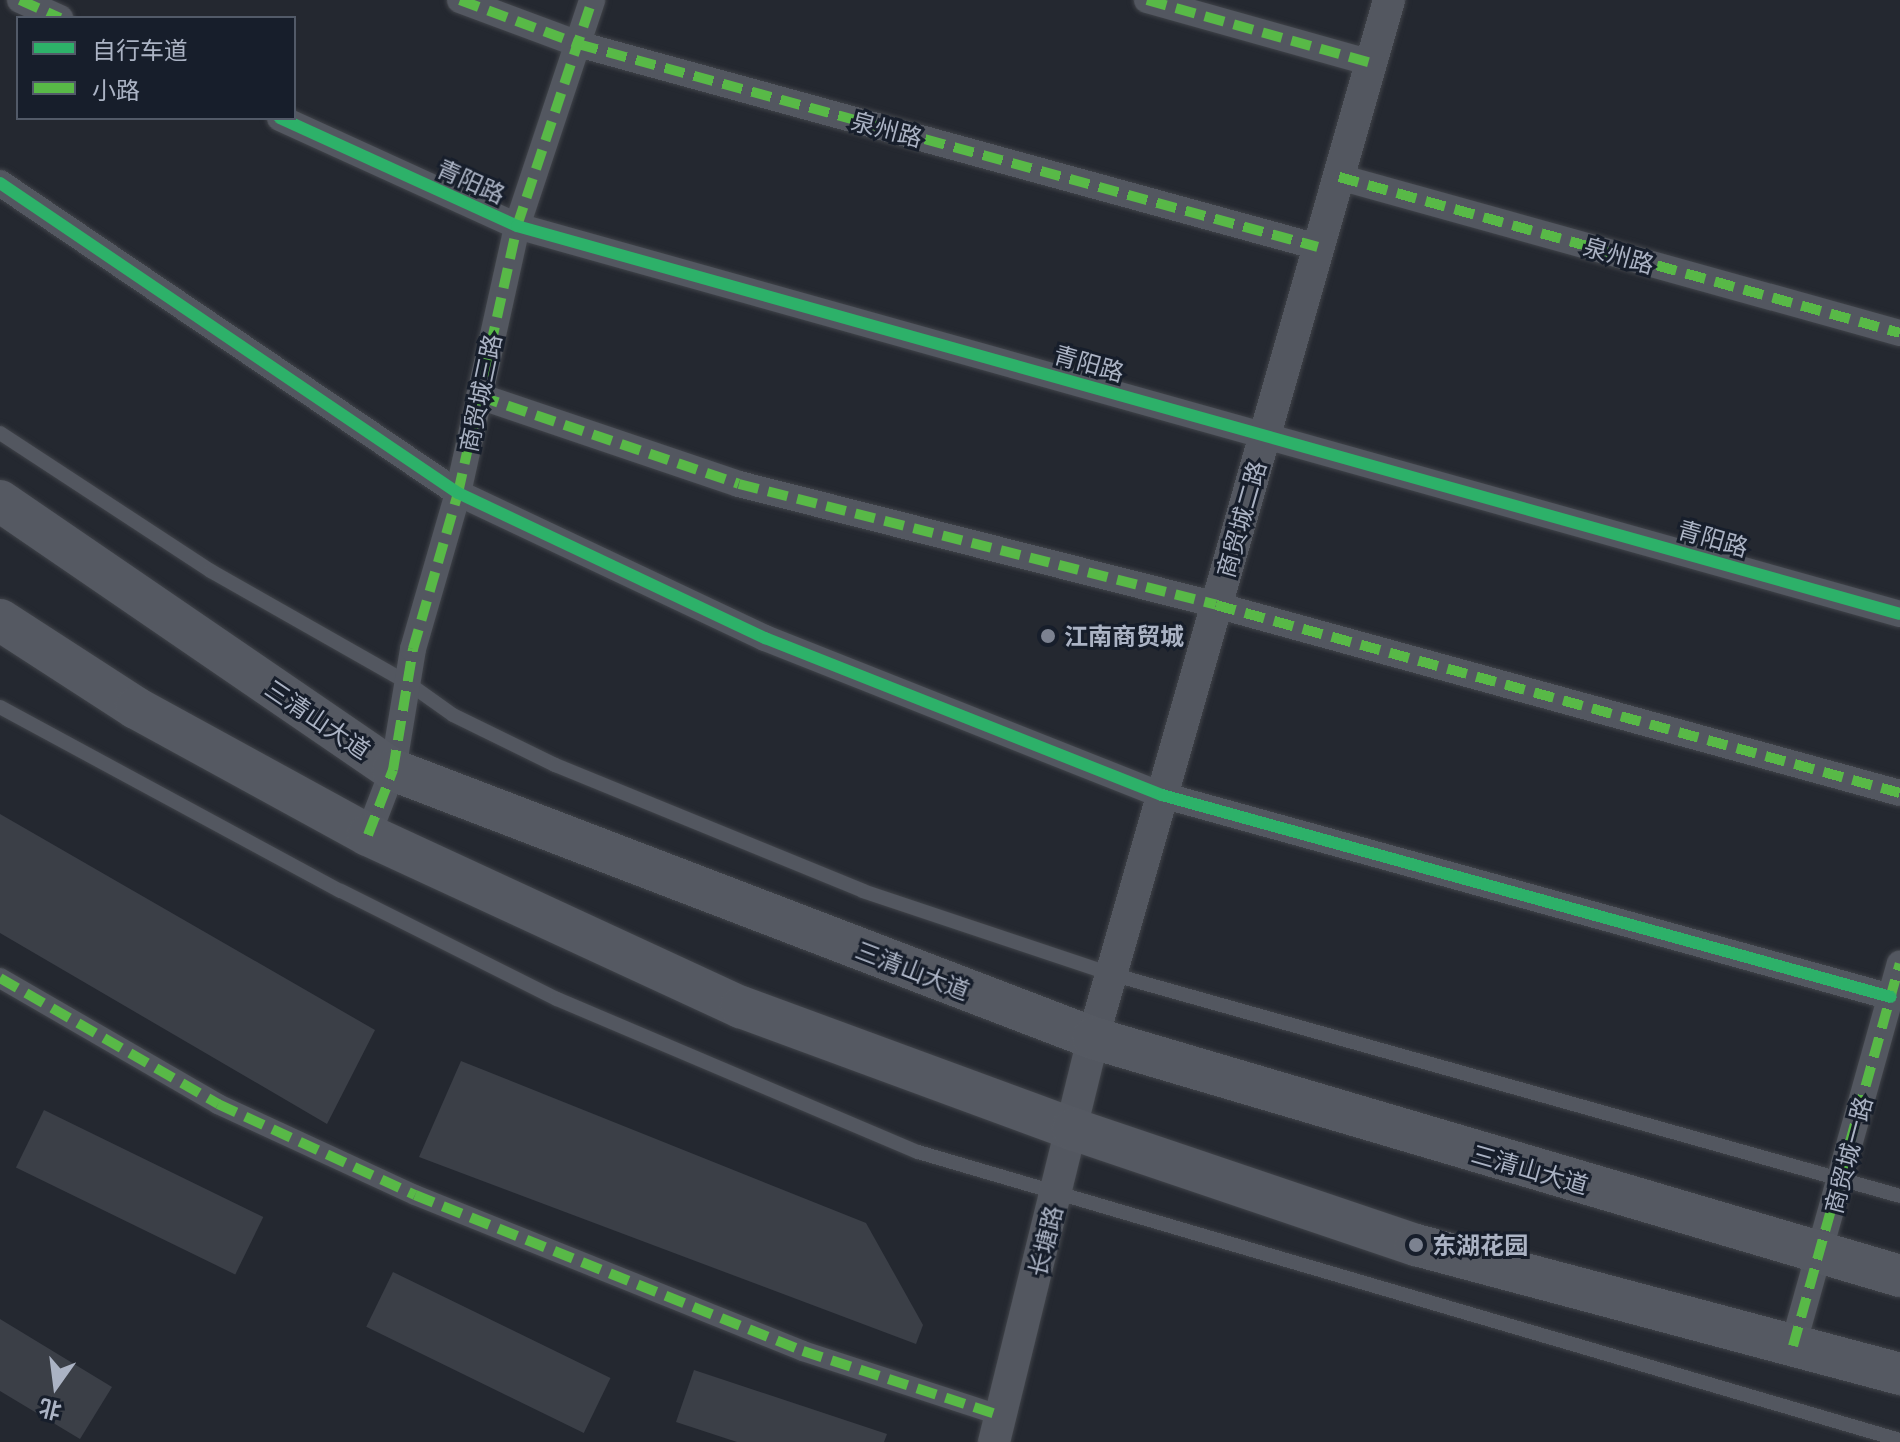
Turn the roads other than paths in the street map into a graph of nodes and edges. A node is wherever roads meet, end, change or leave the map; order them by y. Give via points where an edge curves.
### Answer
1 (20, 0) edge
2 (460, 0) edge
3 (592, 0) edge
4 (1147, 0) edge
5 (1389, 0) edge
6 (56, 16) edge
7 (578, 44) junction
8 (1371, 63) junction
9 (284, 120) edge
10 (1339, 177) junction
11 (0, 183) edge
12 (517, 226) junction
13 (1318, 247) junction
14 (1900, 333) edge
15 (479, 396) junction
16 (0, 433) edge
17 (1265, 435) junction
18 (458, 493) junction
19 (0, 501) edge
20 (1216, 605) junction
21 (1900, 614) edge
22 (0, 620) edge
23 (408, 683) junction
24 (0, 707) edge
25 (393, 770) junction
26 (1900, 793) edge
27 (1162, 795) junction
28 (368, 835) junction
29 (1900, 964) edge
30 (1111, 974) junction
31 (0, 978) edge
32 (1891, 997) junction
33 (1093, 1038) junction
34 (1073, 1129) junction
35 (1841, 1181) junction
36 (1057, 1194) junction
37 (1900, 1196) edge
38 (1822, 1253) junction
39 (1900, 1276) edge
40 (1793, 1346) junction
41 (1900, 1374) edge
42 (998, 1429) edge
43 (1900, 1440) edge

1 - 6 street
2 - 7 street, 泉州路
3 - 7 street, 商贸城三路
4 - 8 street
5 - 8 street, 商贸城二路
7 - 12 street, 商贸城三路
7 - 13 street, 泉州路
8 - 10 street, 商贸城二路
9 - 12 street, 青阳路
10 - 13 street, 商贸城二路
10 - 14 street, 泉州路
11 - 18 street
12 - 15 street, 商贸城三路
12 - 17 street, 青阳路
13 - 17 street, 商贸城二路
15 - 18 street, 商贸城三路
15 - 20 street via 739,484
16 - 23 lane via 211,571
17 - 20 street, 商贸城二路
17 - 21 street, 青阳路
18 - 23 street, 商贸城三路
18 - 27 street via 765,638
19 - 25 main road, 三清山大道
20 - 26 street
20 - 27 street, 商贸城二路
22 - 28 main road via 136,708
23 - 25 street, 商贸城三路
23 - 30 lane via 453,715 555,765 863,891
24 - 36 lane via 341,891 557,999 918,1152
25 - 28 street, 商贸城三路
25 - 33 main road, 三清山大道
27 - 30 street, 商贸城二路
27 - 32 street
28 - 34 main road via 741,1007
29 - 32 street, 商贸城一路
30 - 33 street, 商贸城二路
30 - 35 lane via 1417,1056
31 - 42 street via 218,1104 415,1195
32 - 35 street, 商贸城一路
33 - 34 street, 长塘路
33 - 38 main road, 三清山大道
34 - 36 street, 长塘路
34 - 40 main road via 1416,1245
35 - 37 lane
35 - 38 street, 商贸城一路
36 - 42 street, 长塘路
36 - 43 lane
38 - 39 main road, 三清山大道
38 - 40 street, 商贸城一路
40 - 41 main road

